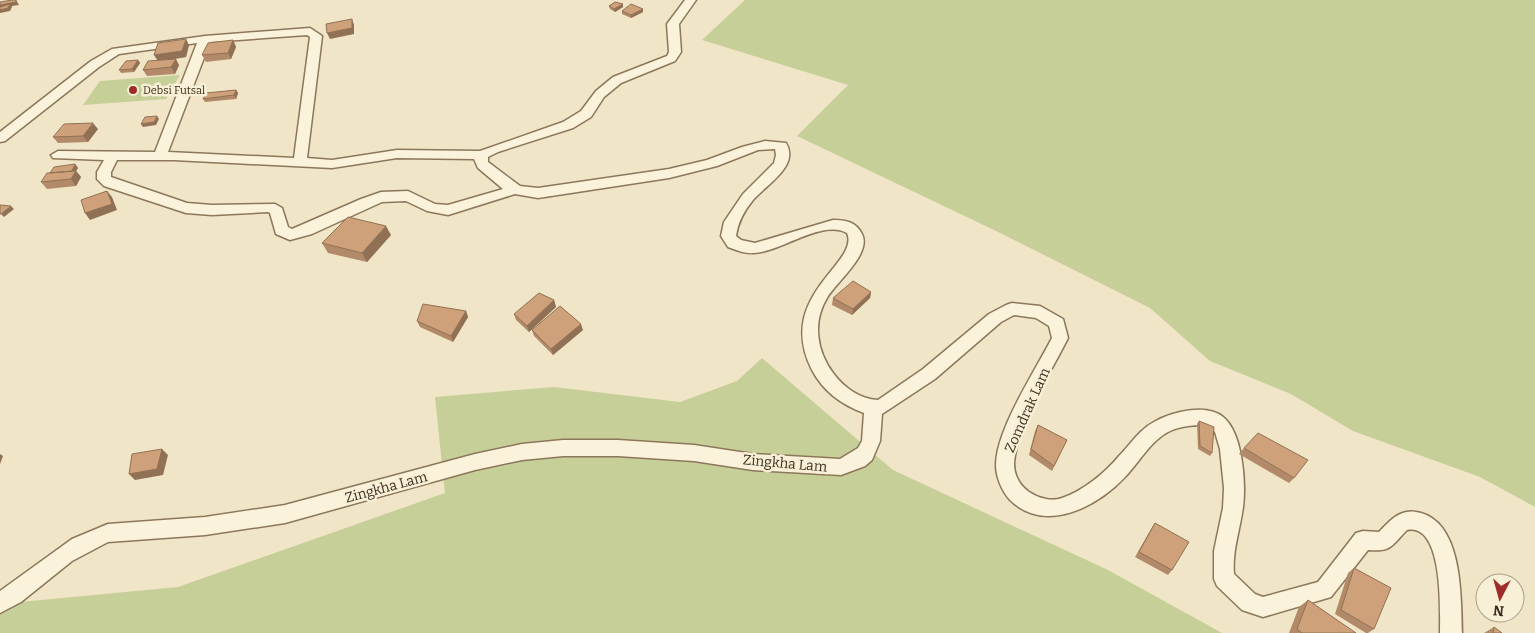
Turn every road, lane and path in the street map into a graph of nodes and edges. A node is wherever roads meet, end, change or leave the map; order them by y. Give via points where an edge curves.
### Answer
1 (691, 0) edge
2 (205, 39) junction
3 (0, 138) edge
4 (58, 155) dead end
5 (113, 155) junction
6 (482, 155) junction
7 (160, 156) junction
8 (300, 163) junction
9 (514, 190) junction
10 (873, 409) junction
11 (0, 603) edge
12 (1451, 633) edge

1 - 6 street via 673,24 675,52 671,58 617,80 600,94 586,114 568,125
2 - 3 street via 152,44 110,54
2 - 7 street
2 - 8 street via 302,31 315,33
4 - 5 street
5 - 7 street
5 - 9 street via 103,177 109,183 186,208 270,207 278,211 282,230 290,234 307,230 381,197 408,196 432,208 448,210
6 - 8 street via 397,154 345,164
6 - 9 street via 483,165
7 - 8 street
9 - 10 street via 528,194 630,182 700,167 762,145 780,146 783,154 780,164 748,197 735,216 729,228 729,240 742,247 757,248 823,226 840,225 854,231 856,238 851,257 819,298 809,327 811,352 830,382
10 - 11 street, Zingkha Lam via 871,441 865,454 841,467 618,448 522,452 285,514 205,526 96,536
10 - 12 street, Zomdrak Lam via 882,407 928,374 995,318 1012,309 1040,312 1057,324 1060,338 1014,432 1004,462 1008,485 1028,502 1049,508 1063,507 1113,476 1161,427 1195,417 1208,418 1216,421 1226,434 1231,454 1234,506 1222,557 1224,579 1249,603 1263,607 1324,590 1363,540 1383,542 1403,522 1416,520 1428,524 1437,533 1449,574

